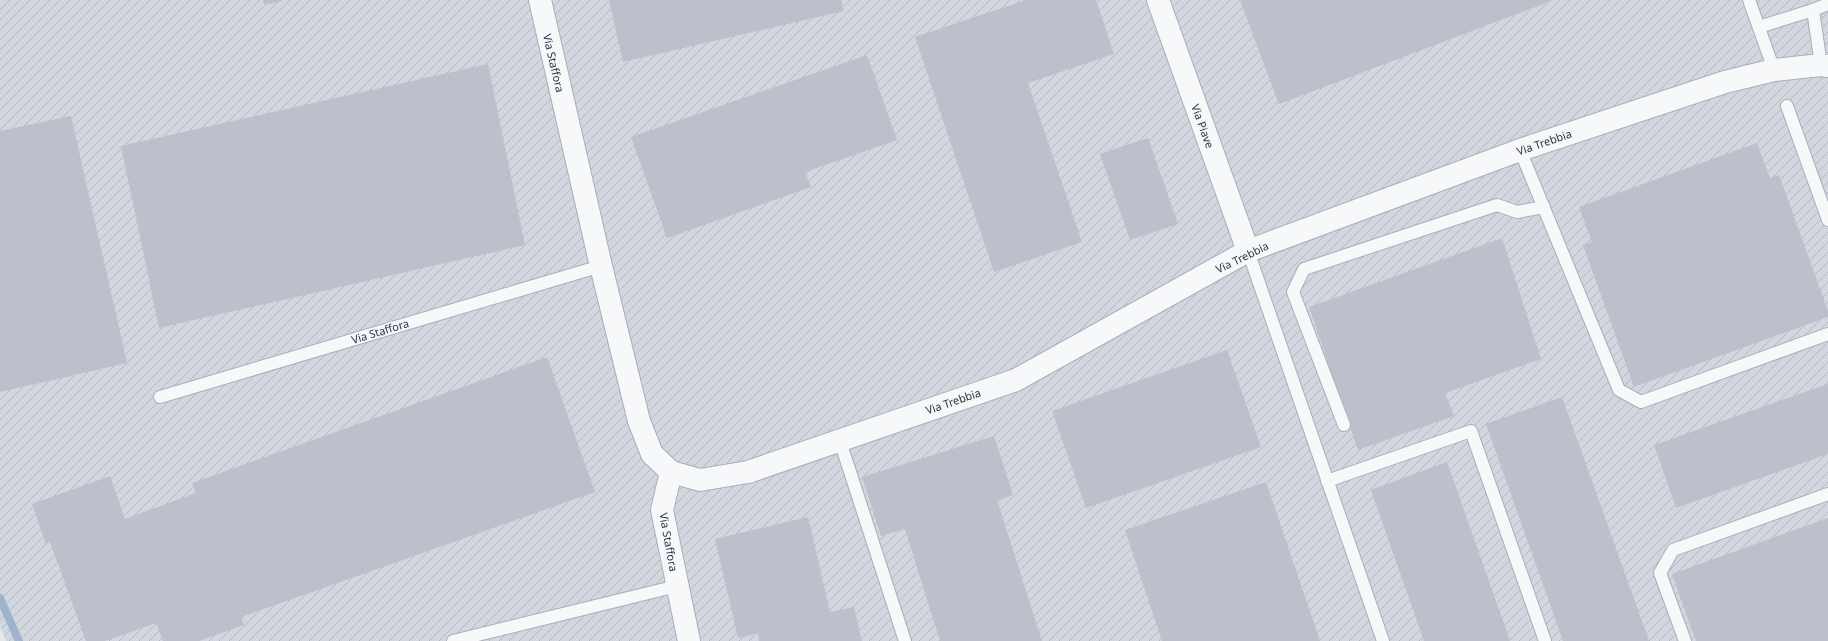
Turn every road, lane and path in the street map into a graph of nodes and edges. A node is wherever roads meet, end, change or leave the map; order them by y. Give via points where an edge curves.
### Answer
1 (540, 0) edge
2 (1158, 0) edge
3 (1749, 0) edge
4 (1828, 4) edge
5 (1813, 10) junction
6 (1759, 27) junction
7 (1771, 61) junction
8 (1824, 66) edge
9 (1787, 106) dead end
10 (1520, 150) junction
11 (1544, 207) junction
12 (1828, 220) edge
13 (1248, 251) junction
14 (600, 266) junction
15 (1828, 334) edge
16 (160, 397) dead end
17 (1344, 424) dead end
18 (840, 440) junction
19 (671, 472) junction
20 (1327, 481) junction
21 (1828, 494) edge
22 (677, 586) junction
23 (453, 641) edge
24 (689, 641) edge
25 (905, 641) edge
26 (1383, 641) edge
27 (1545, 641) edge
28 (1685, 641) edge

1 - 14 street, Via Staffora
2 - 13 street, Via Piave
3 - 6 lane
4 - 5 lane
5 - 6 lane
5 - 8 lane
6 - 7 lane
7 - 8 street, Via Trebbia
7 - 10 street, Via Trebbia via 1725,82
9 - 12 lane
10 - 11 lane
10 - 13 street, Via Trebbia
11 - 15 lane via 1619,390 1641,402
11 - 17 lane via 1517,212 1497,205 1304,270 1293,292
13 - 18 street, Via Trebbia via 1016,380
13 - 20 lane
14 - 16 lane, Via Staffora
14 - 19 street, Via Staffora via 639,420 652,454
18 - 19 street, Via Trebbia via 748,472 700,480
18 - 25 lane
19 - 22 street, Via Staffora via 662,510
20 - 26 lane
20 - 27 lane via 1470,431
21 - 28 lane via 1673,550 1660,573
22 - 23 lane
22 - 24 street, Via Staffora

